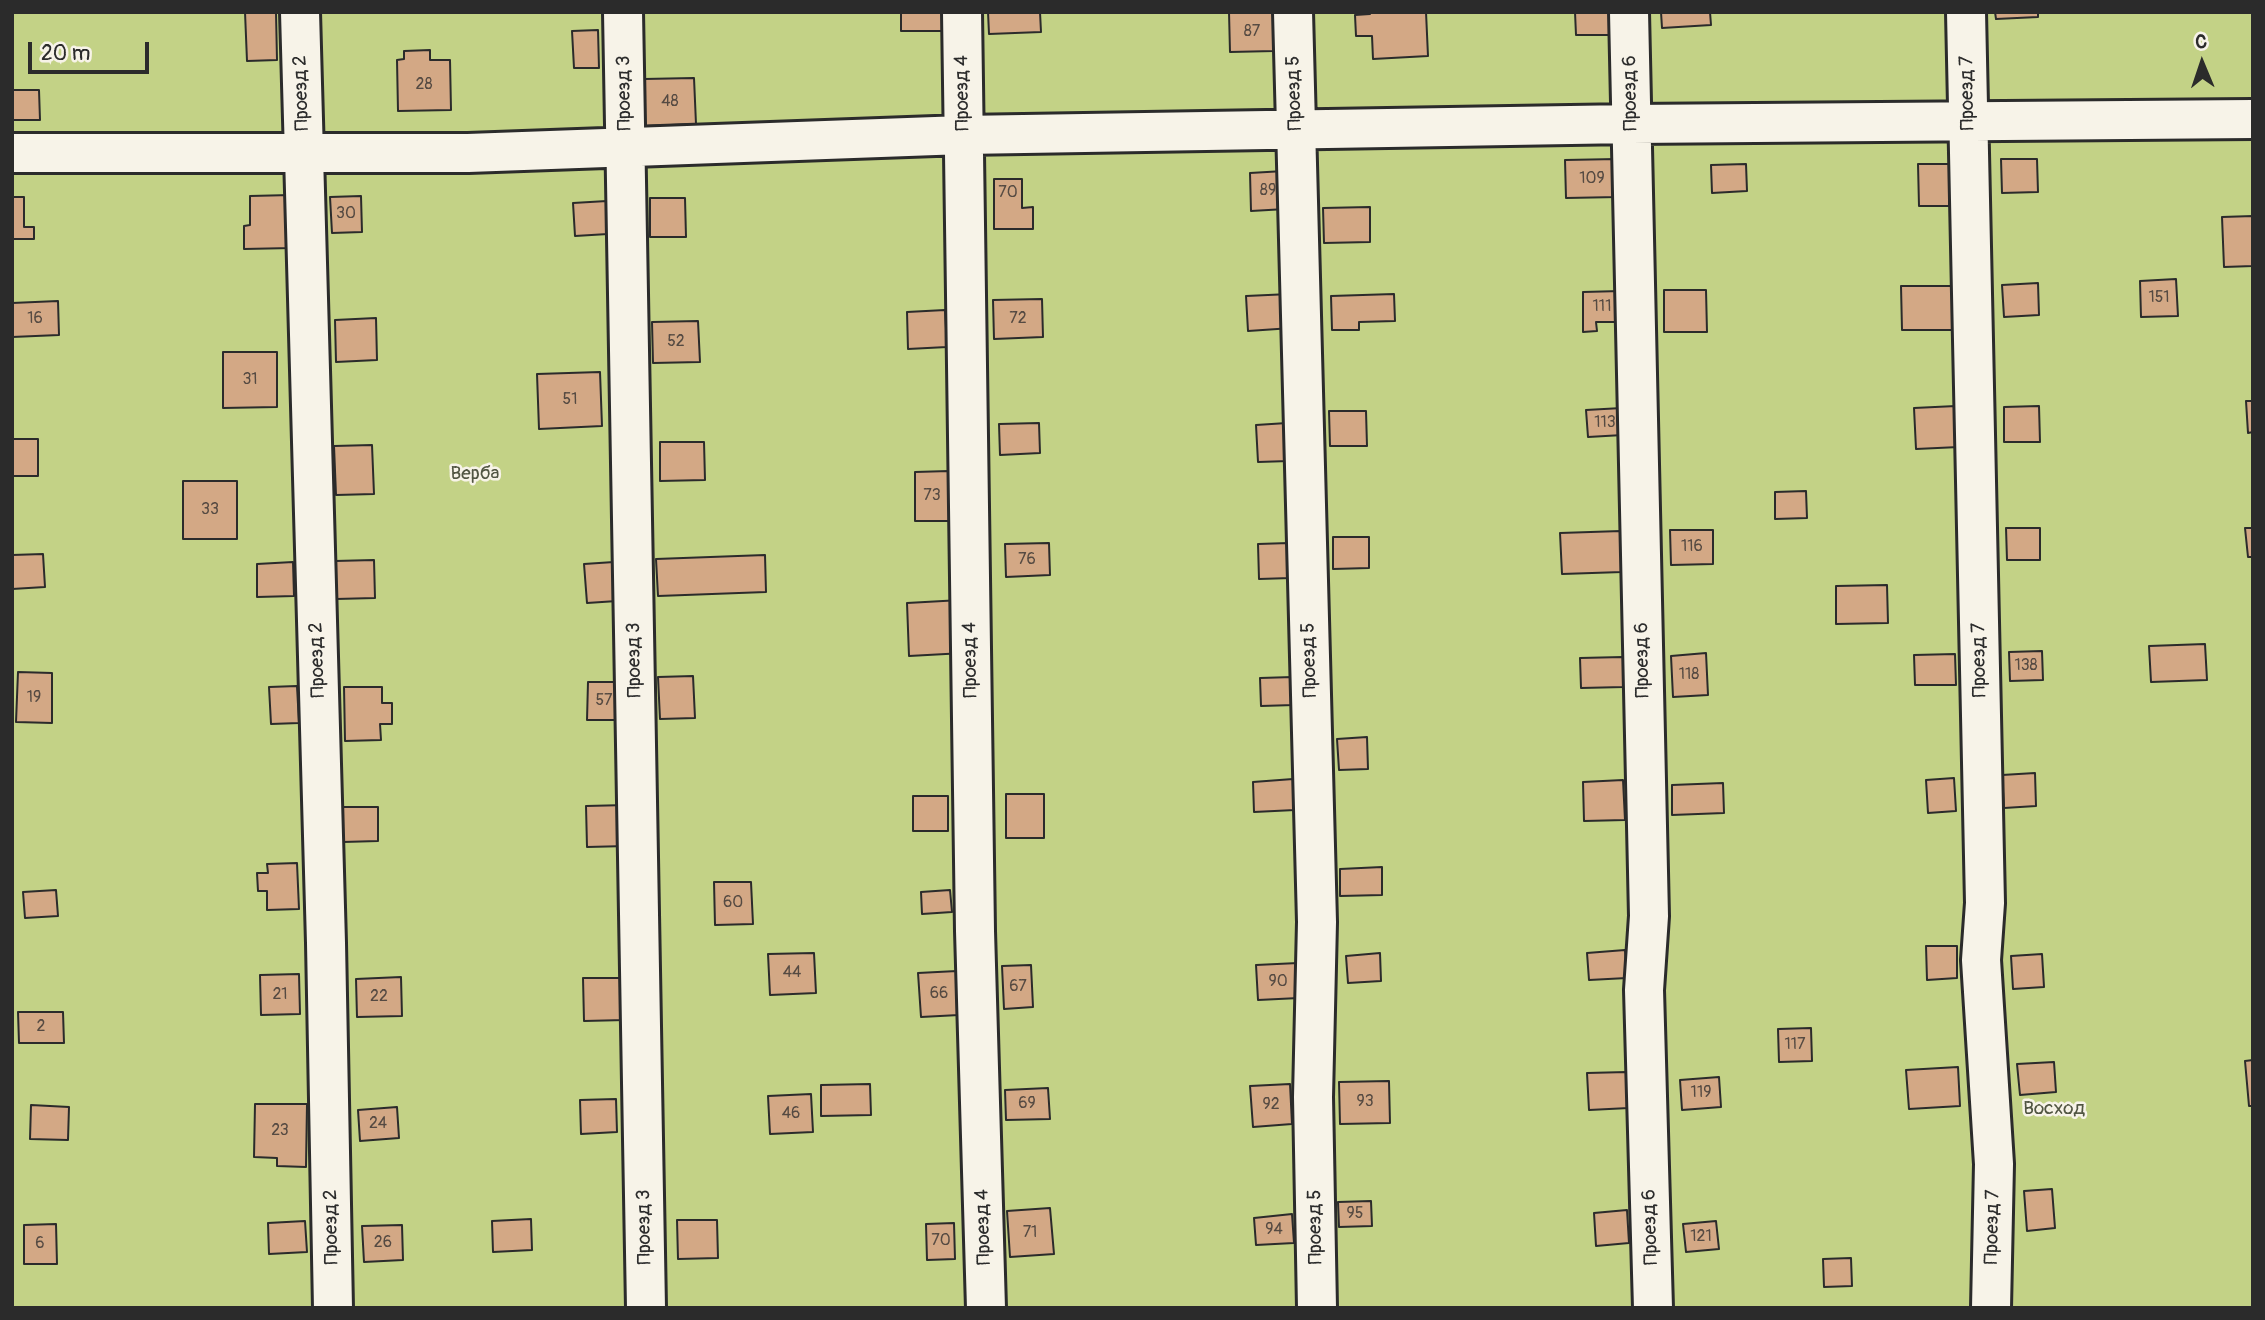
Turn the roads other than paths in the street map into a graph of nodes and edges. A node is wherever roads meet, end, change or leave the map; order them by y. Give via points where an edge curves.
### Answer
1 (300, 12) edge
2 (623, 12) edge
3 (962, 12) edge
4 (1293, 12) edge
5 (1629, 12) edge
6 (1966, 12) edge
7 (2253, 119) edge
8 (1969, 120) junction
9 (1631, 124) junction
10 (1296, 129) junction
11 (963, 135) junction
12 (626, 149) junction
13 (12, 153) edge
14 (304, 154) junction
15 (333, 1308) edge
16 (646, 1308) edge
17 (986, 1308) edge
18 (1317, 1308) edge
19 (1653, 1308) edge
20 (1991, 1308) edge

1 - 14 street, Проезд 2
2 - 12 street, Проезд 3
3 - 11 street, Проезд 4
4 - 10 street, Проезд 5
5 - 9 street, Проезд 6
6 - 8 street, Проезд 7
7 - 8 street
8 - 9 street
8 - 20 street, Проезд 7 via 1985,903 1981,960 1994,1164
9 - 10 street
9 - 19 street, Проезд 6 via 1649,902 1644,990
10 - 11 street
10 - 18 street, Проезд 5 via 1317,922 1313,1097
11 - 12 street
11 - 17 street, Проезд 4 via 975,932
12 - 14 street
12 - 16 street, Проезд 3
13 - 14 street
14 - 15 street, Проезд 2

